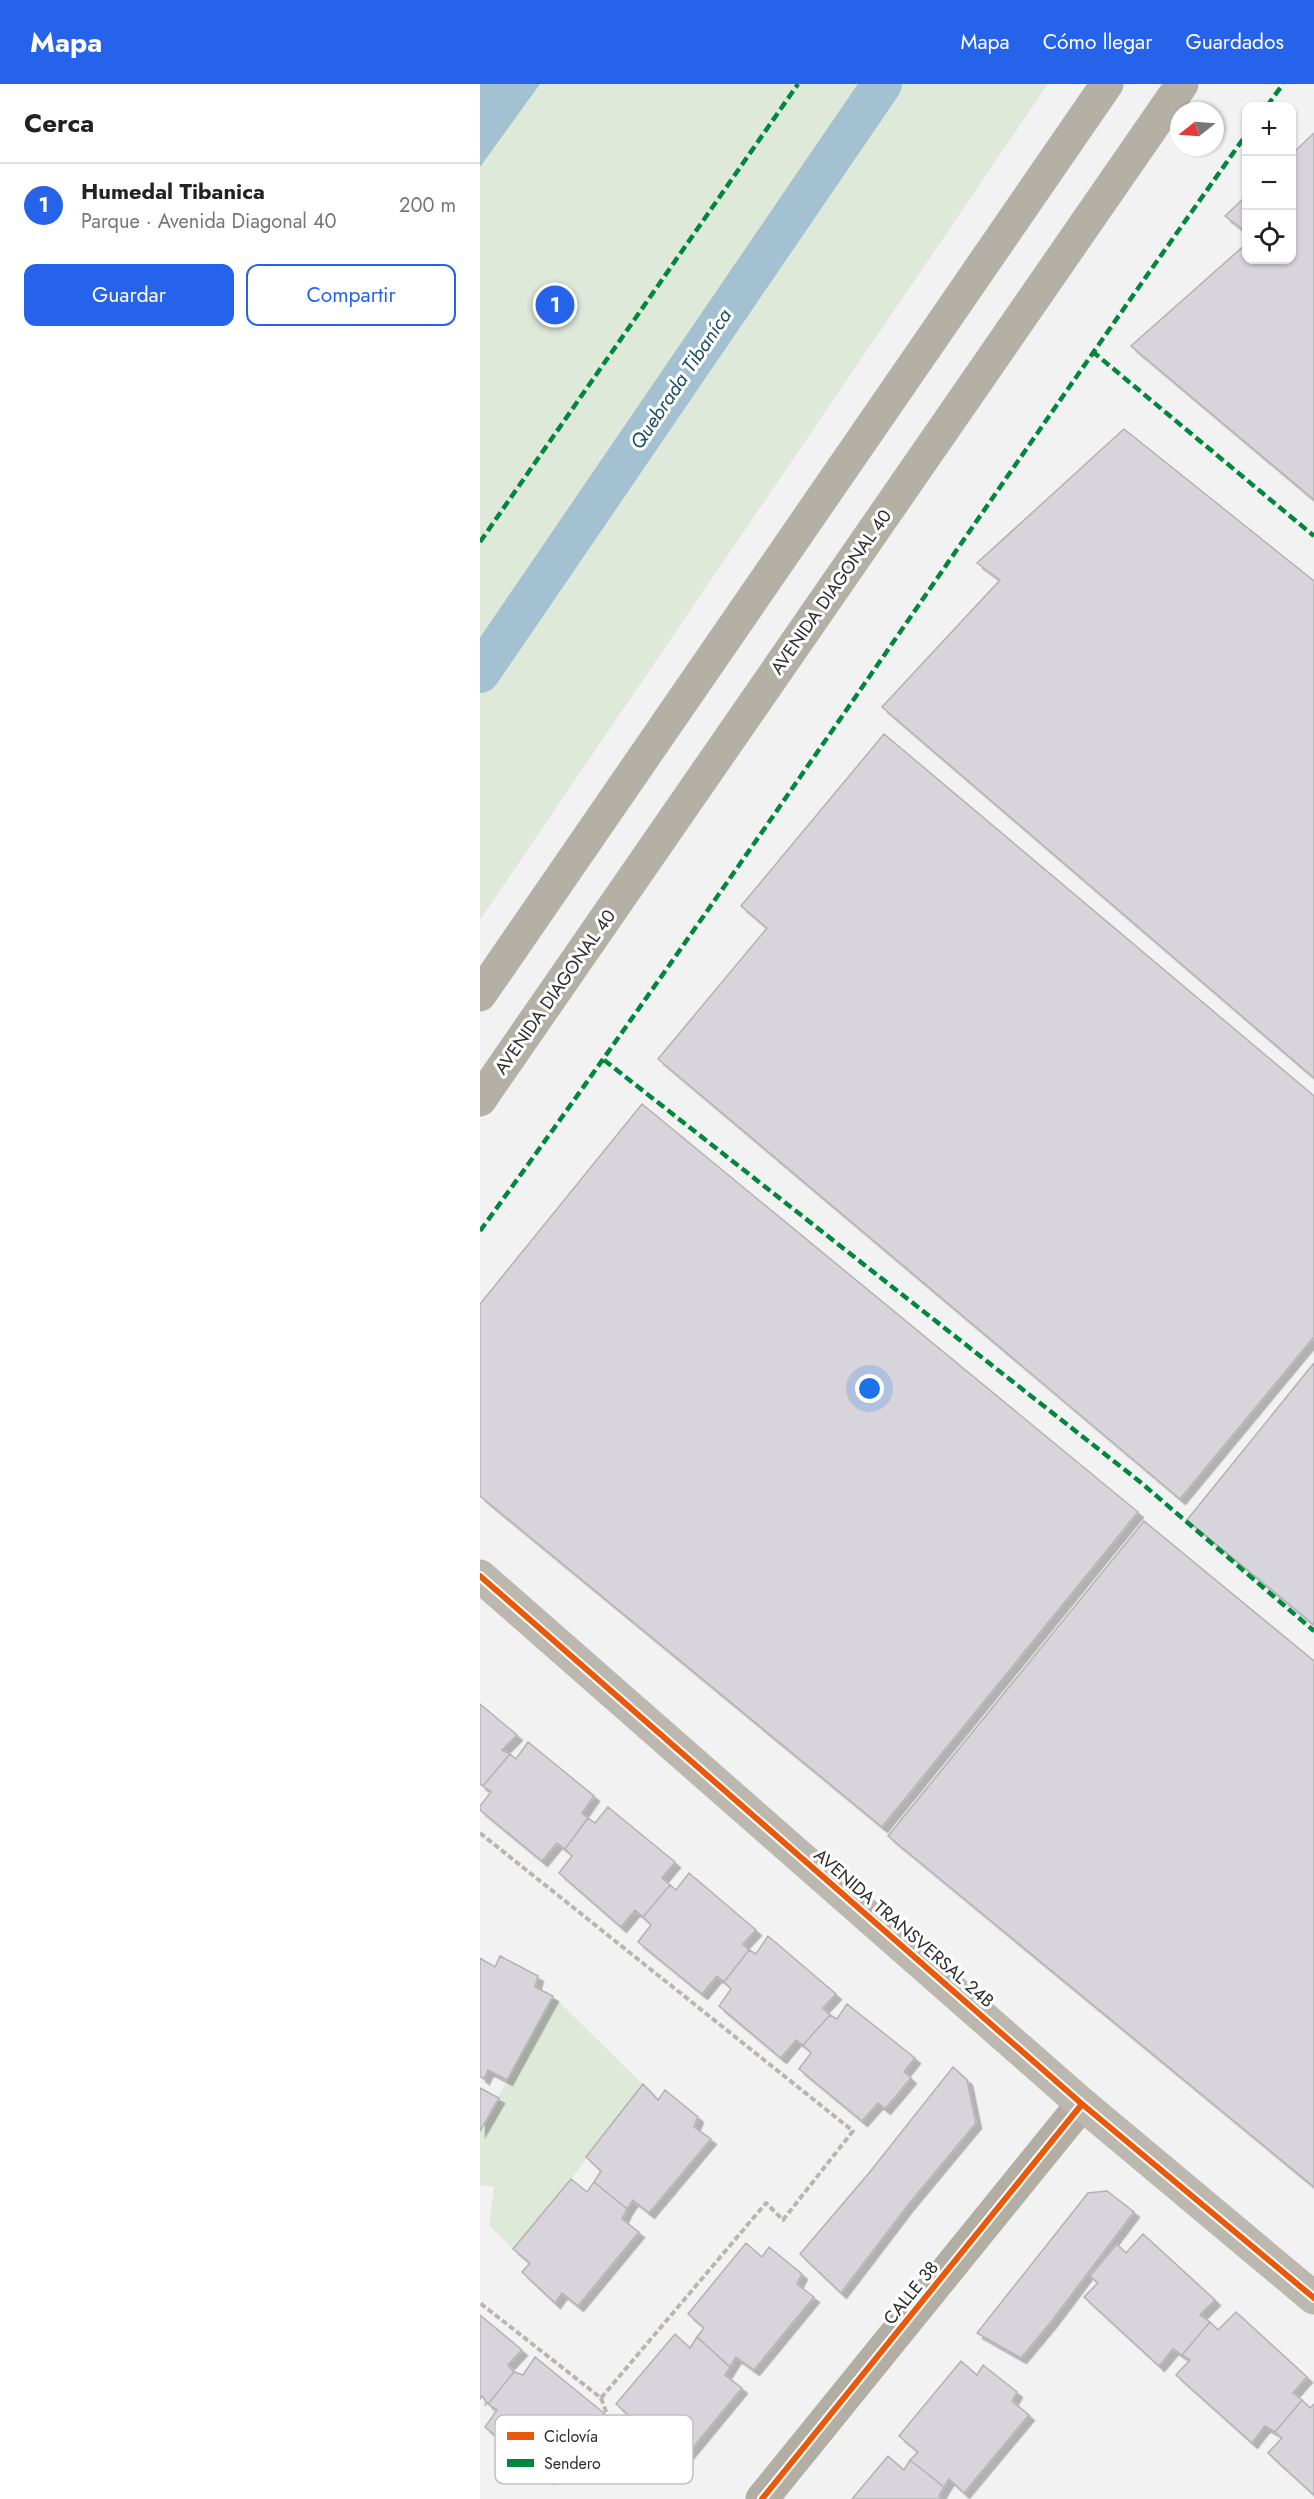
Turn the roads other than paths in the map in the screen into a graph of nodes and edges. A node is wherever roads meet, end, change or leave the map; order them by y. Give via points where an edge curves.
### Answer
1 (1107, 84) edge
2 (1182, 84) edge
3 (480, 995) edge
4 (480, 1100) edge
5 (480, 1576) edge
6 (1082, 2104) junction
7 (1314, 2298) edge
8 (762, 2499) edge

1 - 3 main road
2 - 4 main road, AVENIDA DIAGONAL 40
5 - 6 street, AVENIDA TRANSVERSAL 24B
6 - 7 street, AVENIDA TRANSVERSAL 24B
6 - 8 street, CALLE 38

